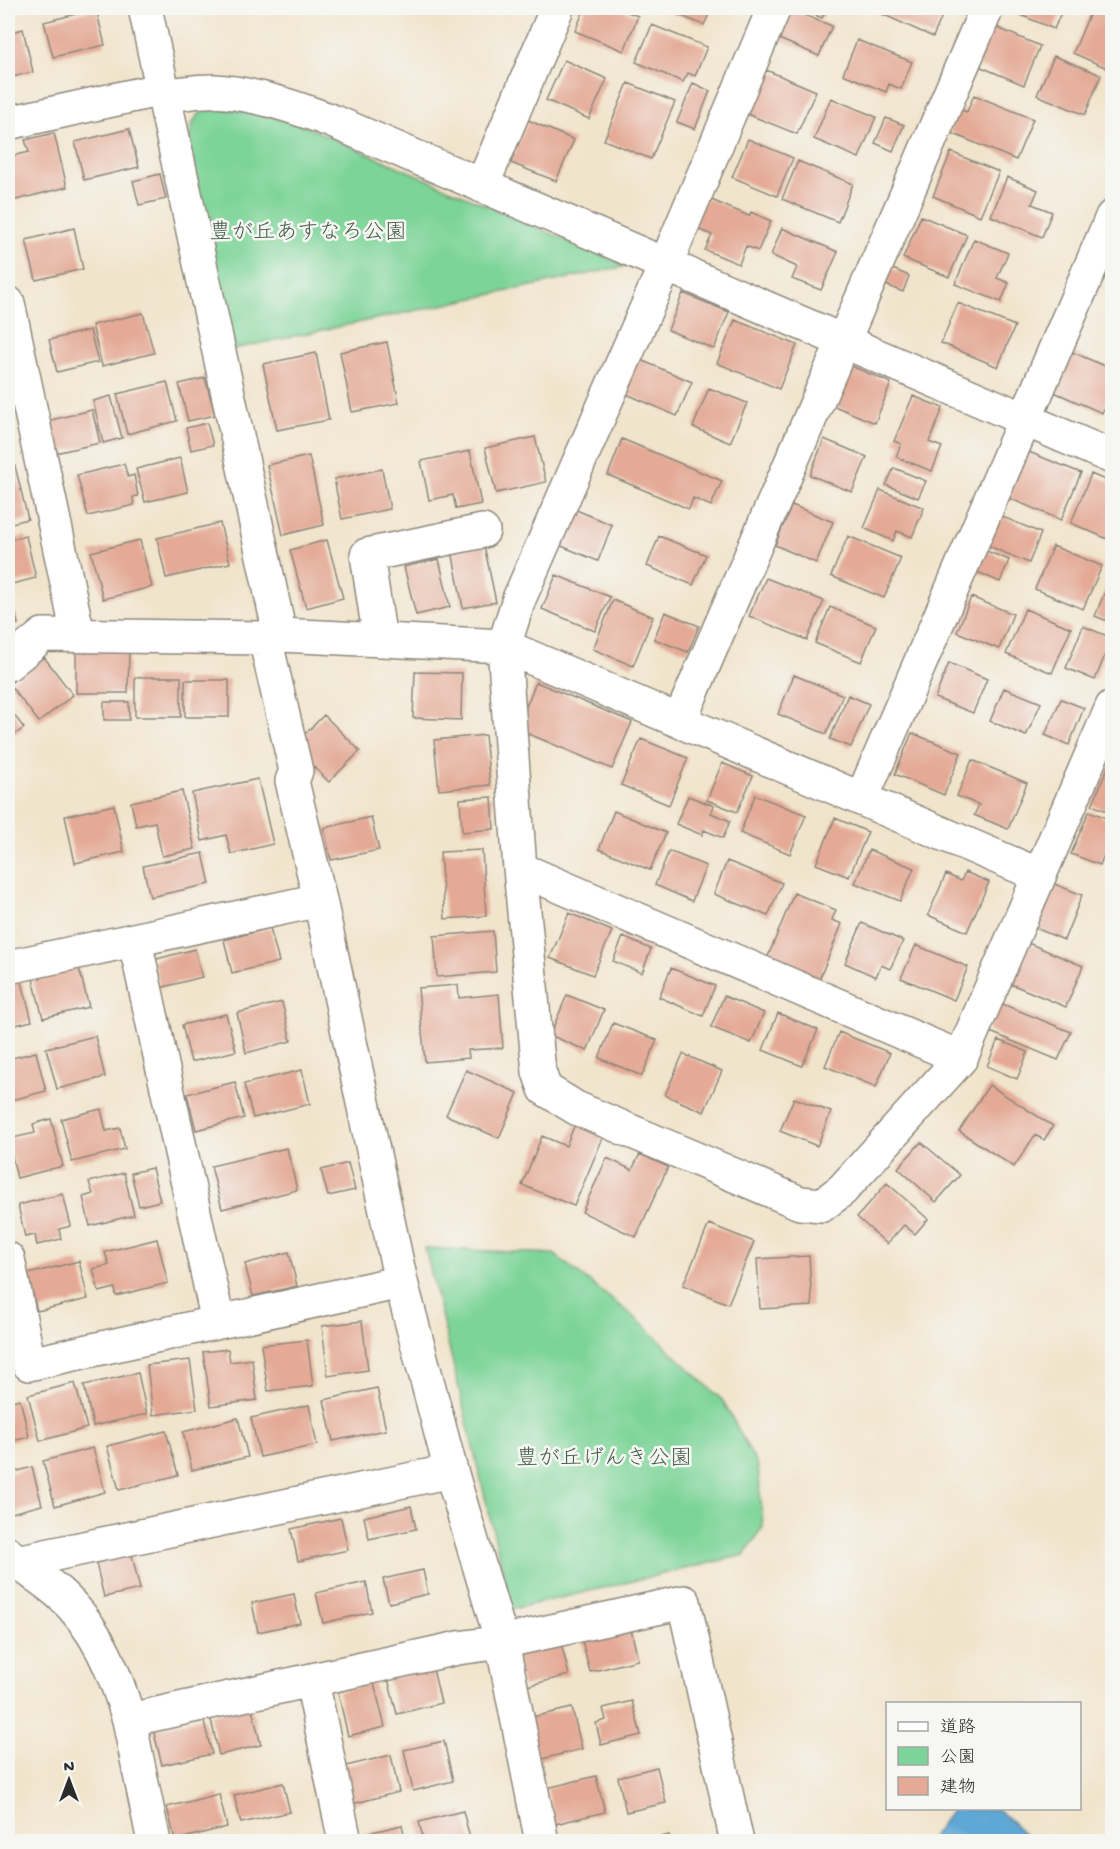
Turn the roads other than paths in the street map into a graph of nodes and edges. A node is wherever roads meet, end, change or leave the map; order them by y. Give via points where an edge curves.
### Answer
1 (146, 8) edge
2 (557, 8) edge
3 (774, 8) edge
4 (987, 8) edge
5 (164, 92) junction
6 (8, 123) edge
7 (482, 186) junction
8 (1113, 217) edge
9 (665, 266) junction
10 (8, 303) edge
11 (842, 340) junction
12 (1026, 419) junction
13 (1113, 457) edge
14 (483, 531) dead end
15 (78, 635) junction
16 (273, 637) junction
17 (380, 640) junction
18 (504, 646) junction
19 (8, 664) edge
20 (1113, 707) edge
21 (680, 720) junction
22 (862, 798) junction
23 (520, 869) junction
24 (1039, 875) junction
25 (320, 900) junction
26 (135, 941) junction
27 (8, 967) edge
28 (960, 1058) junction
29 (8, 1259) edge
30 (401, 1282) junction
31 (218, 1322) junction
32 (18, 1366) edge
33 (451, 1471) junction
34 (12, 1558) edge
35 (502, 1642) junction
36 (312, 1681) junction
37 (129, 1720) junction
38 (154, 1842) edge
39 (345, 1842) edge
40 (542, 1842) edge
41 (737, 1842) edge

1 - 5 street
2 - 7 street
3 - 9 street
4 - 11 street
5 - 6 street
5 - 7 street via 214,91 294,107
5 - 16 street
7 - 9 street
8 - 12 street
9 - 11 street
9 - 18 street via 519,599
10 - 15 street
11 - 12 street
11 - 21 street
12 - 13 street
12 - 22 street
14 - 17 street via 367,555
15 - 16 street
15 - 19 street via 43,635
16 - 17 street
16 - 25 street via 296,771 292,782
17 - 18 street
18 - 21 street
18 - 23 street
20 - 24 street
21 - 22 street
22 - 24 street
23 - 28 street
23 - 28 street via 539,1072 545,1089 576,1108 800,1203 822,1204 842,1190
24 - 28 street
25 - 26 street
25 - 30 street
26 - 27 street
26 - 31 street
29 - 32 street
30 - 31 street
30 - 33 street
31 - 32 street
33 - 34 street
33 - 35 street
34 - 37 street via 59,1593 94,1633 117,1677
35 - 36 street
35 - 40 street
35 - 41 street via 684,1602
36 - 37 street
36 - 39 street
37 - 38 street

